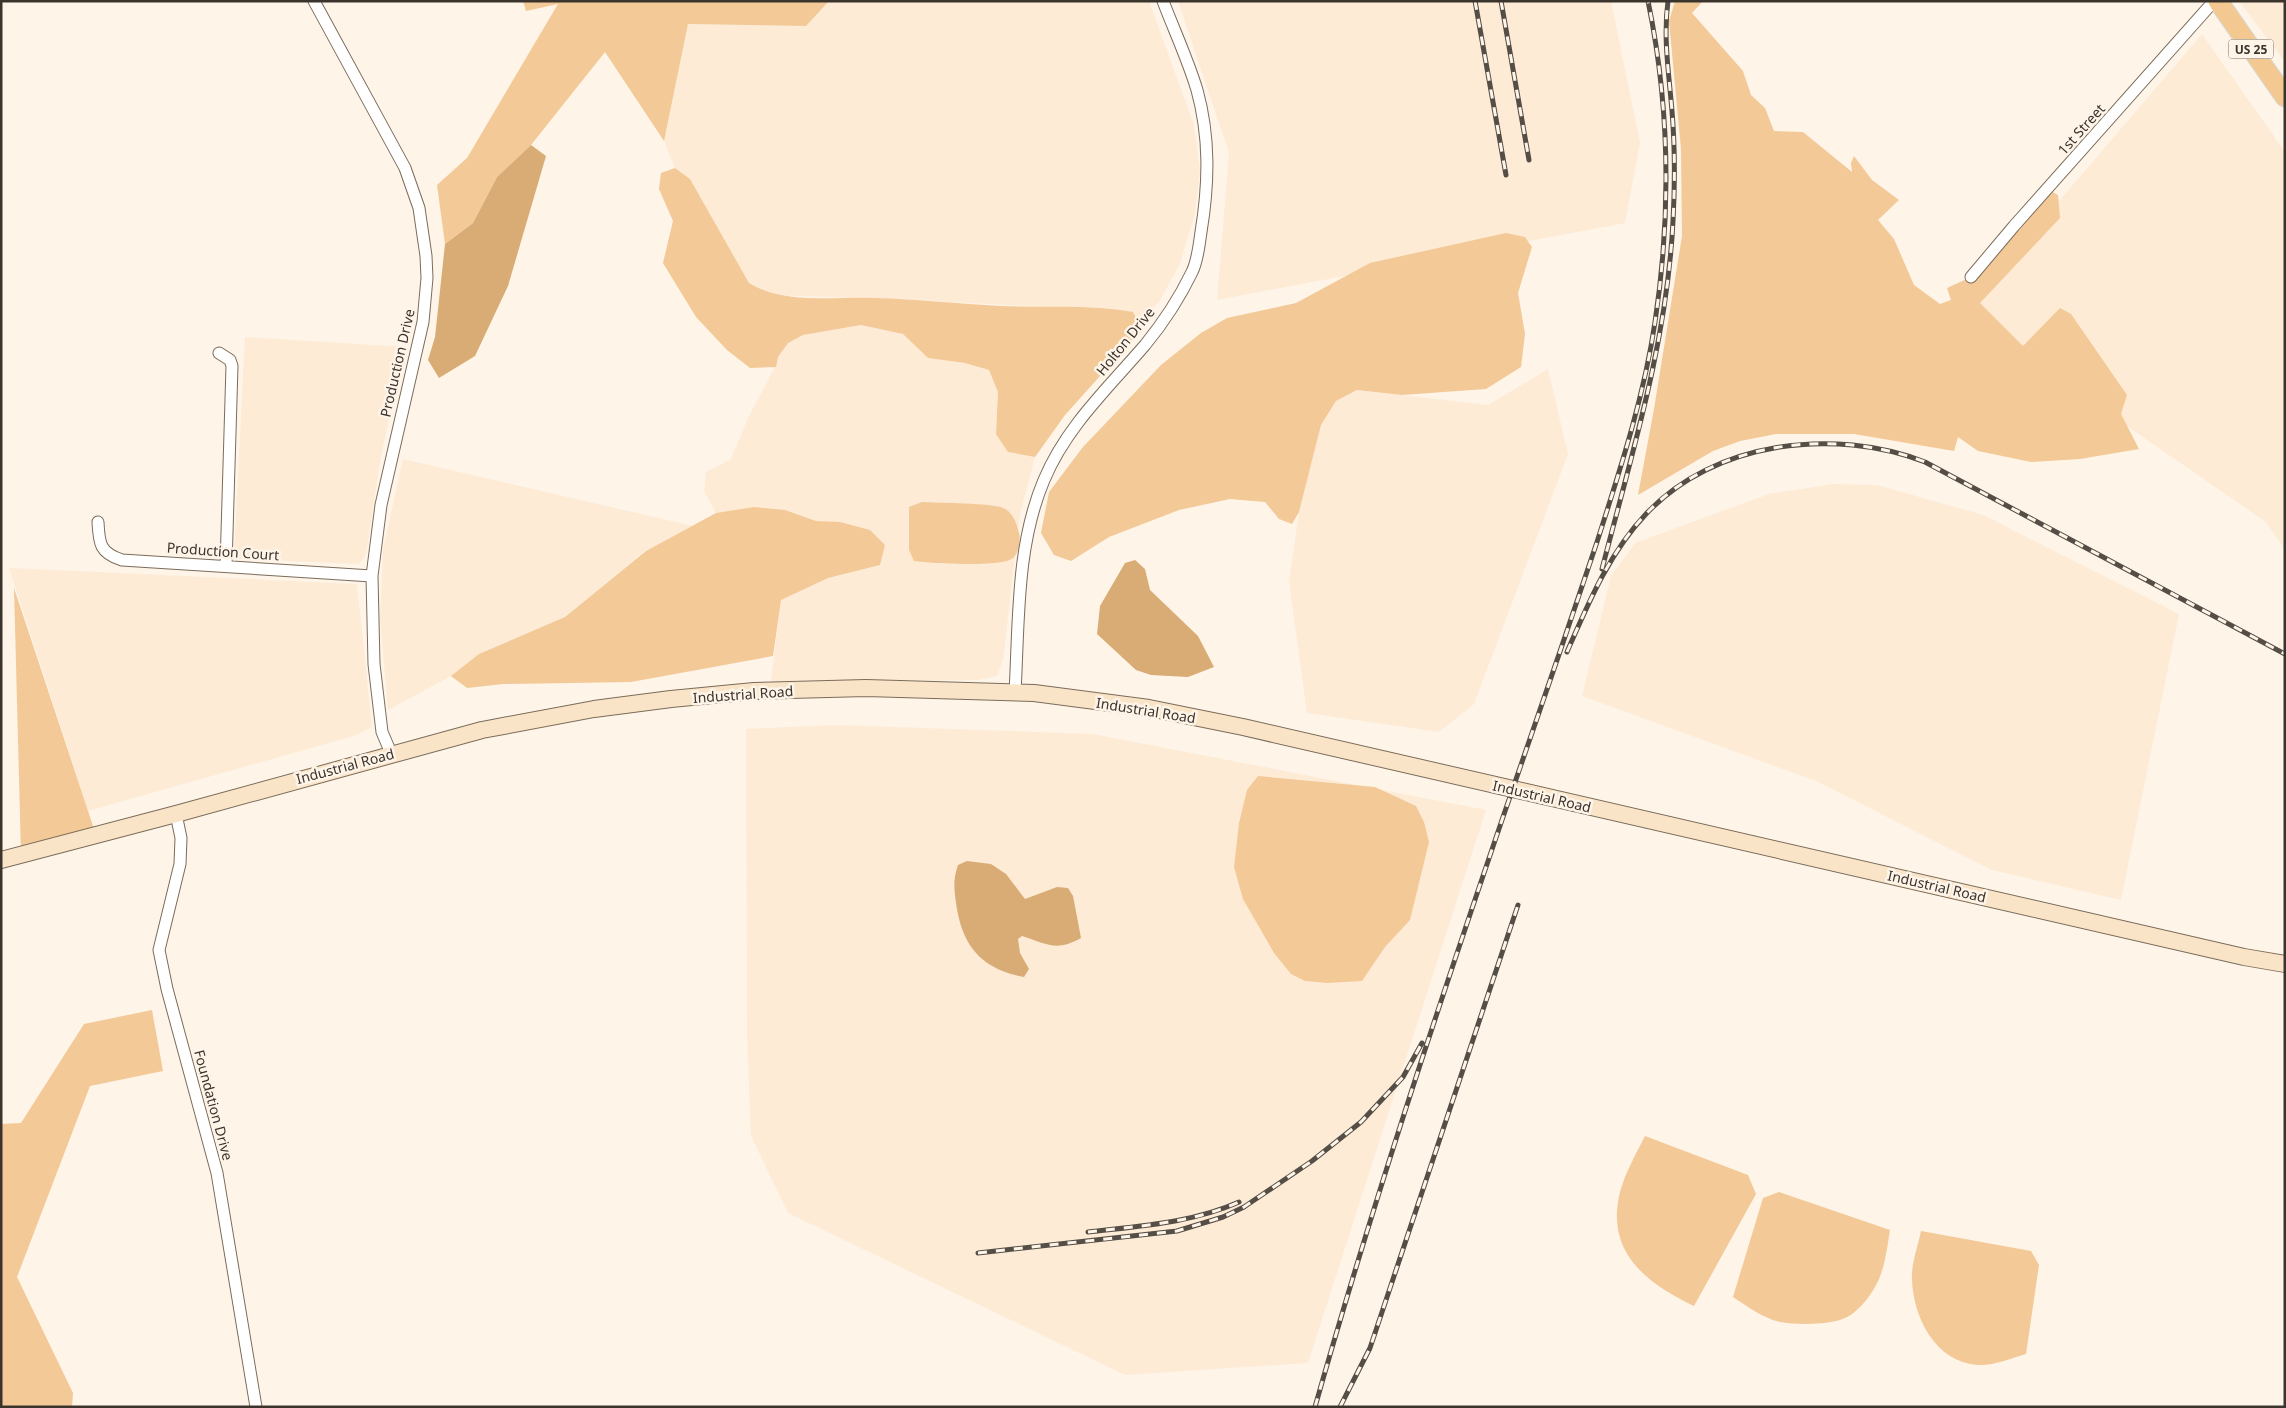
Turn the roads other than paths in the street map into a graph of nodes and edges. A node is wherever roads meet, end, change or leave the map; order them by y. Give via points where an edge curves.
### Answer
1 (314, 1) edge
2 (1164, 1) edge
3 (2216, 1) edge
4 (2285, 97) edge
5 (1971, 277) dead end
6 (219, 353) dead end
7 (98, 522) dead end
8 (226, 566) junction
9 (372, 576) junction
10 (1015, 692) junction
11 (391, 754) junction
12 (176, 814) junction
13 (1, 860) edge
14 (2285, 964) edge
15 (256, 1407) edge

1 - 9 street, Production Drive via 405,168 418,208 426,256 423,322 381,505
2 - 10 street, Holton Drive via 1196,88 1207,145 1206,200 1196,260 1158,329 1087,409 1064,440 1044,478 1030,522 1024,560
3 - 4 main road, US 25
3 - 5 street, 1st Street
6 - 8 street via 230,360 232,366
7 - 8 street, Production Court via 100,543 110,556 122,560
8 - 9 street, Production Court
9 - 11 street, Production Drive via 377,700 382,732
10 - 11 main road, Industrial Road via 866,688 754,691 671,698 519,722
10 - 14 main road, Industrial Road via 1149,708 1243,727
11 - 12 main road, Industrial Road
12 - 13 main road, Industrial Road
12 - 15 street, Foundation Drive via 181,838 180,864 159,950 217,1173

